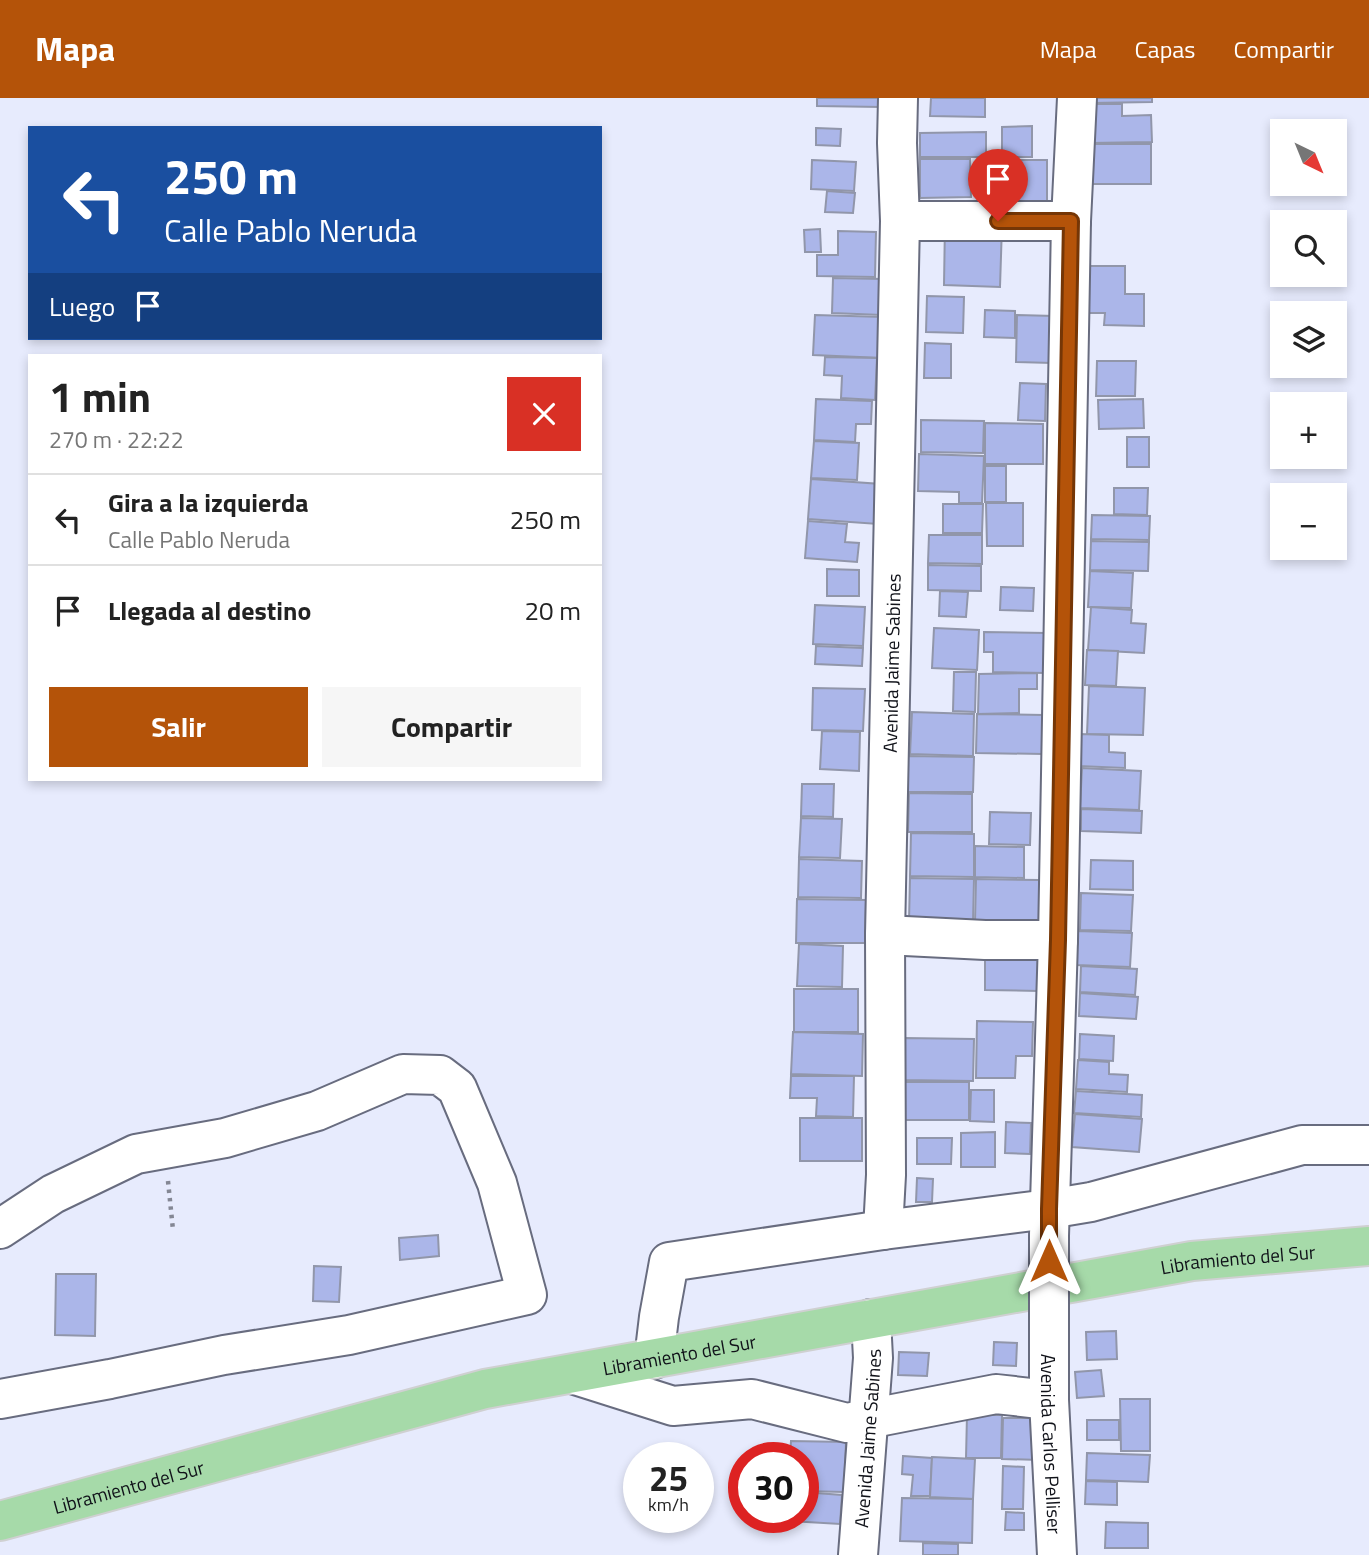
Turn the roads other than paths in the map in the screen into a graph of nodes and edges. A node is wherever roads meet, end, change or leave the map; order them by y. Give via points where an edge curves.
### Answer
1 (898, 98) edge
2 (1077, 98) edge
3 (900, 221) junction
4 (1071, 221) junction
5 (885, 935) junction
6 (1058, 940) junction
7 (1369, 1145) edge
8 (1049, 1223) junction
9 (0, 1229) edge
10 (883, 1230) junction
11 (1369, 1246) edge
12 (871, 1319) junction
13 (654, 1359) junction
14 (572, 1374) junction
15 (0, 1398) edge
16 (1049, 1400) junction
17 (868, 1418) junction
18 (0, 1521) edge
19 (858, 1555) edge
20 (1057, 1555) edge

1 - 3 street, Avenida Jaime Sabines
2 - 4 street
3 - 4 street
3 - 5 street, Avenida Jaime Sabines
4 - 6 street
5 - 6 street
5 - 10 street, Avenida Jaime Sabines
6 - 8 street
7 - 8 street via 1302,1145 1091,1202
8 - 10 street
8 - 16 street, Avenida Carlos Pelliser, bridge
9 - 15 street via 53,1194 136,1154 225,1138 317,1111 403,1074 440,1075 457,1088 497,1183 527,1295 349,1335
10 - 13 street via 669,1262
11 - 12 main road, Libramiento del Sur via 1192,1261
12 - 13 main road, Libramiento del Sur
12 - 17 street, Avenida Jaime Sabines
13 - 14 main road, Libramiento del Sur
14 - 17 street via 673,1406 752,1399 847,1423
14 - 18 main road, Libramiento del Sur via 485,1389
16 - 17 street via 996,1394
16 - 20 street, Avenida Carlos Pelliser
17 - 19 street, Avenida Jaime Sabines

